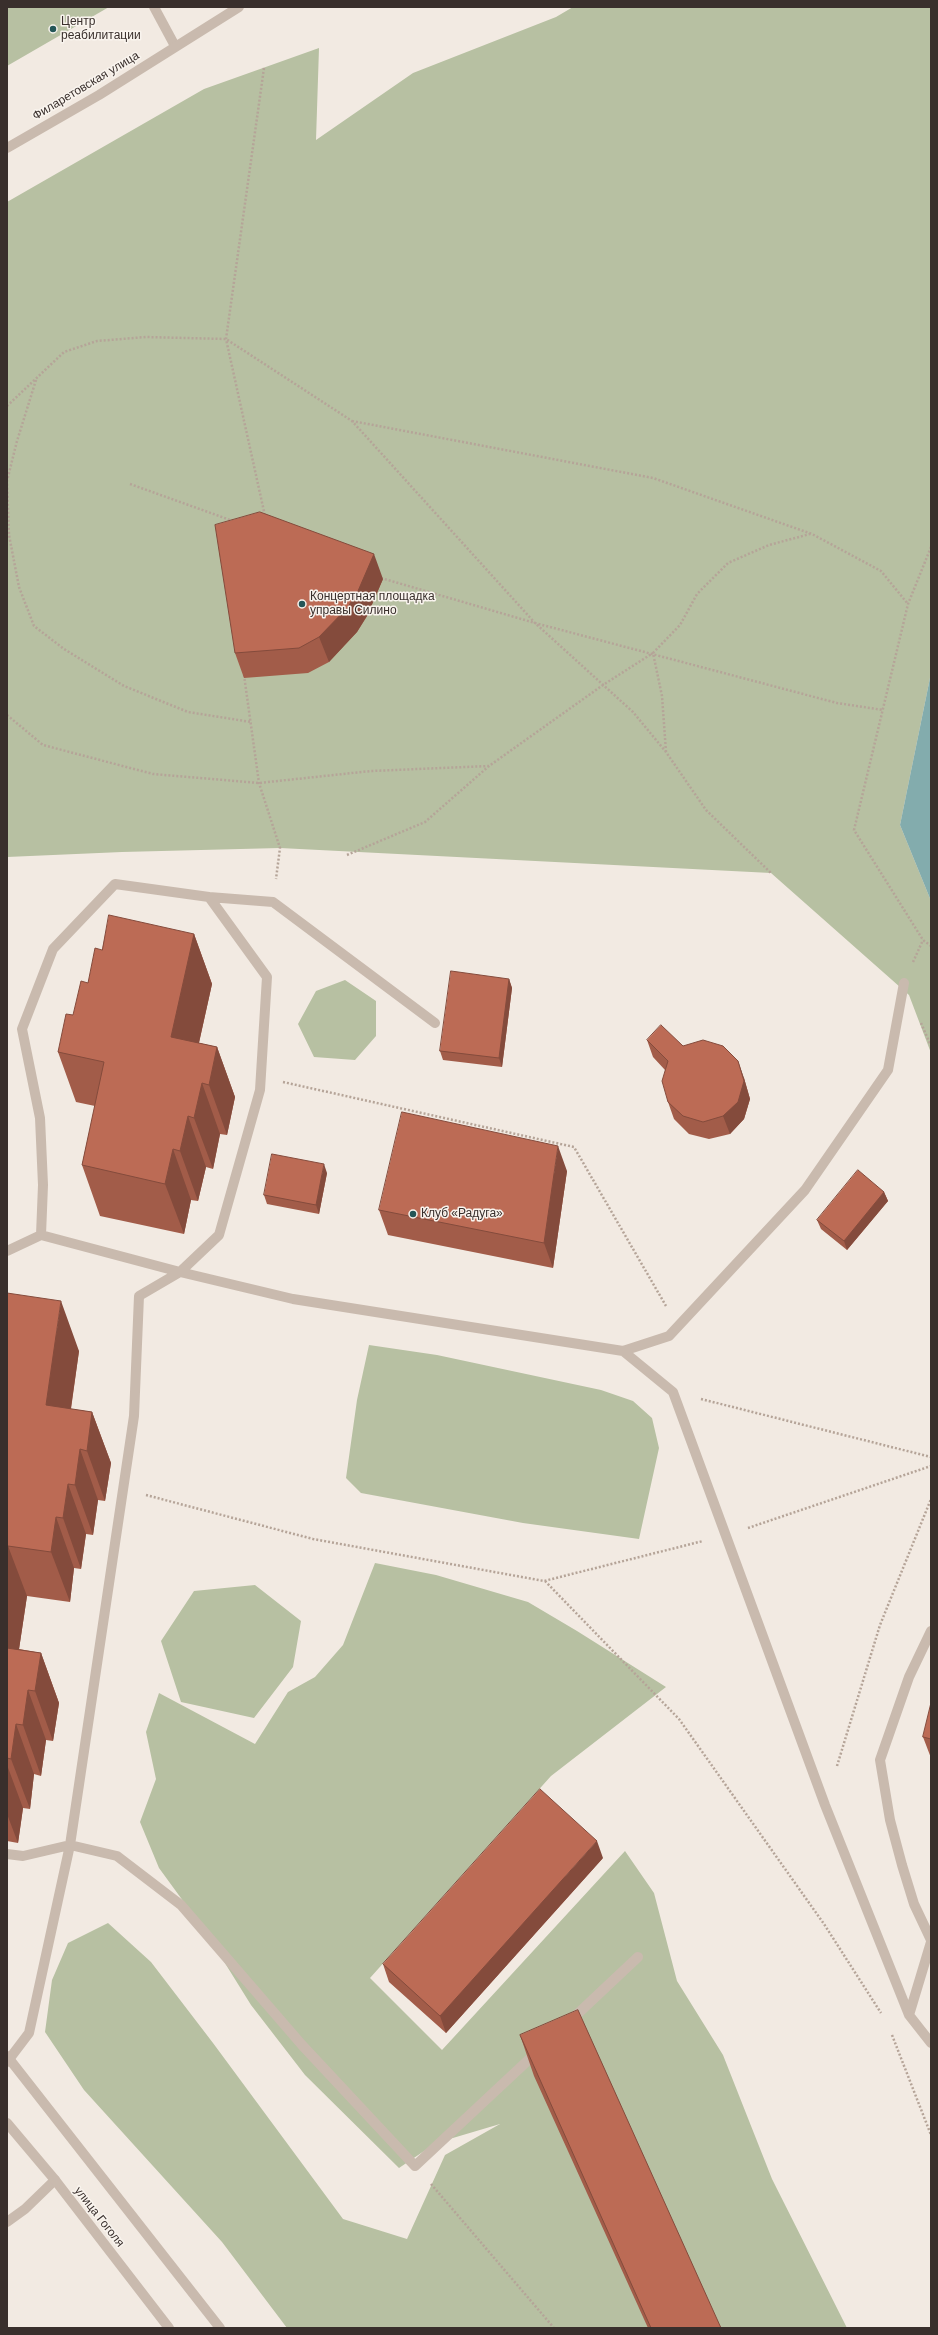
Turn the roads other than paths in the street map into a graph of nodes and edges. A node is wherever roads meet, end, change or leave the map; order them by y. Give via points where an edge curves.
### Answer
1 (154, 7) edge
2 (239, 7) edge
3 (175, 46) junction
4 (7, 148) edge
5 (209, 897) junction
6 (904, 983) dead end
7 (435, 1023) dead end
8 (41, 1234) junction
9 (7, 1251) edge
10 (180, 1272) junction
11 (623, 1351) junction
12 (931, 1631) edge
13 (70, 1844) junction
14 (7, 1854) edge
15 (931, 1941) edge
16 (638, 1957) dead end
17 (909, 2016) junction
18 (564, 2027) edge
19 (547, 2043) edge
20 (931, 2043) edge
21 (8, 2059) edge
22 (7, 2123) edge
23 (55, 2180) junction
24 (7, 2222) edge
25 (169, 2328) edge
26 (220, 2328) edge

1 - 3 street
2 - 3 street, Филаретовская улица
3 - 4 street, Филаретовская улица via 99,95
5 - 7 street via 273,902
5 - 8 street via 115,884 53,949 22,1029 40,1118 43,1185
5 - 10 street via 267,977 260,1090 218,1234
6 - 11 street via 888,1070 805,1190 670,1336
8 - 9 street
8 - 10 street
10 - 11 street via 293,1299
10 - 13 street via 139,1296 134,1416
11 - 17 street via 673,1392 822,1798
12 - 15 street via 909,1677 880,1760 890,1820 902,1865 914,1904
13 - 14 street via 23,1856
13 - 19 street via 117,1856 180,1905 302,2045 415,2166
13 - 21 street via 28,2033
15 - 17 street
16 - 18 street
17 - 20 street
21 - 26 street
22 - 23 street, улица Гоголя
23 - 24 street via 25,2209
23 - 25 street, улица Гоголя

